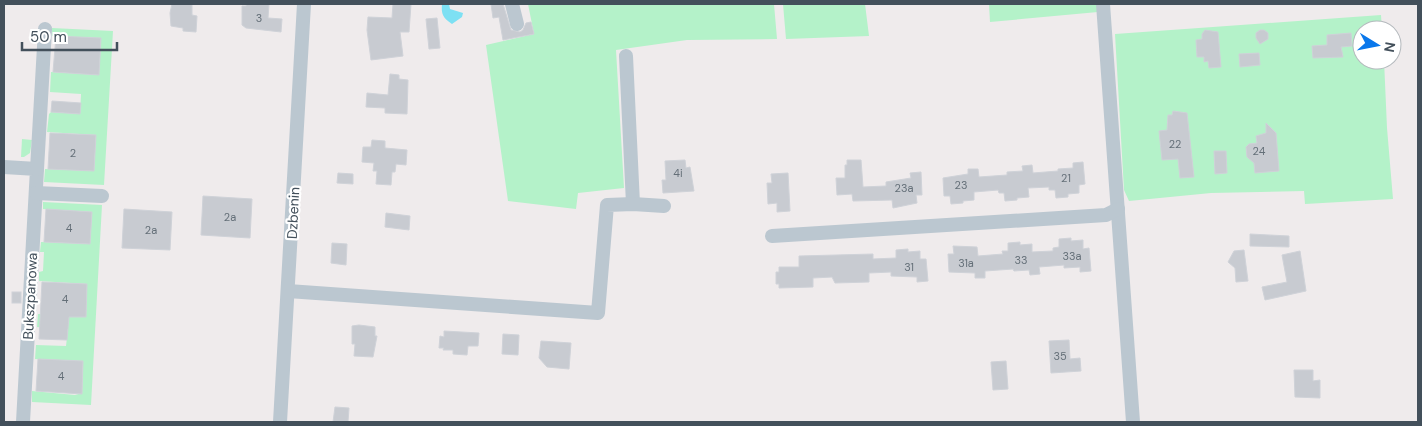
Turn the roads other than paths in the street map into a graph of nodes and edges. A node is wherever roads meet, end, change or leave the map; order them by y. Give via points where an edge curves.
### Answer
1 (304, 4) edge
2 (512, 4) edge
3 (1103, 4) edge
4 (517, 24) dead end
5 (45, 29) dead end
6 (626, 56) dead end
7 (4, 166) edge
8 (37, 169) junction
9 (36, 193) junction
10 (102, 196) dead end
11 (633, 204) junction
12 (664, 206) dead end
13 (1118, 209) junction
14 (772, 236) dead end
15 (288, 291) junction
16 (23, 422) edge
17 (280, 422) edge
18 (1133, 422) edge

1 - 15 street, Dzbenin
2 - 4 street
3 - 13 street
5 - 8 street, Bukszpanowa
6 - 11 street
7 - 8 street
8 - 9 street, Bukszpanowa
9 - 10 street
9 - 16 street, Bukszpanowa
11 - 12 street
11 - 15 street via 607,205 598,313
13 - 14 street via 1106,214
13 - 18 street
15 - 17 street, Dzbenin

